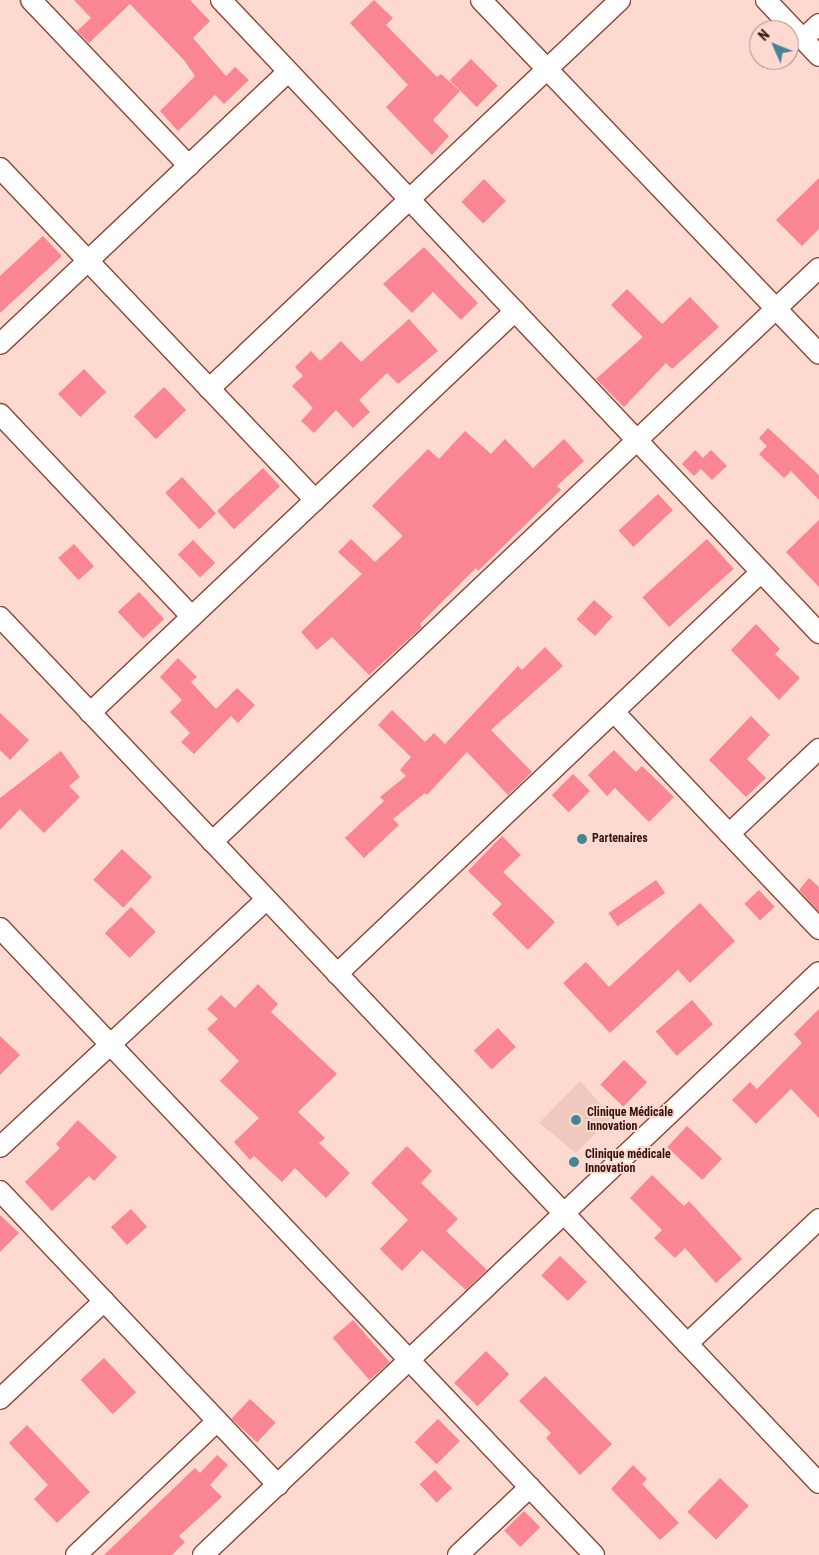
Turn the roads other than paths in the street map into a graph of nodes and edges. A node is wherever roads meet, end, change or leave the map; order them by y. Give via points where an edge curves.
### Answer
1 (31, 0) edge
2 (220, 0) edge
3 (481, 0) edge
4 (620, 0) edge
5 (766, 0) edge
6 (819, 24) edge
7 (803, 39) junction
8 (819, 56) edge
9 (547, 69) junction
10 (288, 72) junction
11 (189, 166) junction
12 (0, 168) edge
13 (409, 199) junction
14 (88, 261) junction
15 (819, 268) edge
16 (776, 308) junction
17 (515, 311) junction
18 (0, 344) edge
19 (819, 354) edge
20 (209, 389) junction
21 (0, 414) edge
22 (638, 440) junction
23 (315, 500) junction
24 (761, 572) junction
25 (0, 617) edge
26 (192, 617) junction
27 (819, 633) edge
28 (614, 712) junction
29 (90, 713) junction
30 (819, 749) edge
31 (729, 834) junction
32 (212, 842) junction
33 (267, 899) junction
34 (0, 928) edge
35 (819, 929) edge
36 (819, 972) edge
37 (337, 974) junction
38 (111, 1044) junction
39 (0, 1147) edge
40 (0, 1191) edge
41 (564, 1214) junction
42 (819, 1219) edge
43 (104, 1301) junction
44 (687, 1344) junction
45 (409, 1360) junction
46 (0, 1399) edge
47 (218, 1421) junction
48 (817, 1476) edge
49 (278, 1485) junction
50 (530, 1487) junction
51 (76, 1555) edge
52 (204, 1555) edge
53 (458, 1555) edge
54 (594, 1555) edge

1 - 11 street
2 - 10 street
3 - 9 street
4 - 9 street
5 - 7 street
6 - 7 street
7 - 8 street
9 - 13 street
9 - 16 street
10 - 11 street
10 - 13 street
11 - 14 street
12 - 14 street
13 - 17 street
13 - 20 street
14 - 18 street
14 - 20 street
15 - 16 street
16 - 19 street
16 - 22 street
17 - 22 street
17 - 23 street
20 - 23 street
21 - 26 street
22 - 24 street
22 - 32 street
23 - 26 street
24 - 27 street
24 - 28 street
25 - 29 street
26 - 29 street
28 - 31 street
28 - 37 street
29 - 32 street
30 - 31 street
31 - 35 street
32 - 33 street
33 - 37 street
33 - 38 street
34 - 38 street
36 - 41 street
37 - 41 street
38 - 39 street
38 - 45 street
40 - 43 street
41 - 44 street
41 - 45 street
42 - 44 street
43 - 46 street
43 - 47 street
44 - 48 street
45 - 49 street
45 - 50 street
47 - 49 street
47 - 51 street
49 - 52 street
50 - 53 street
50 - 54 street

